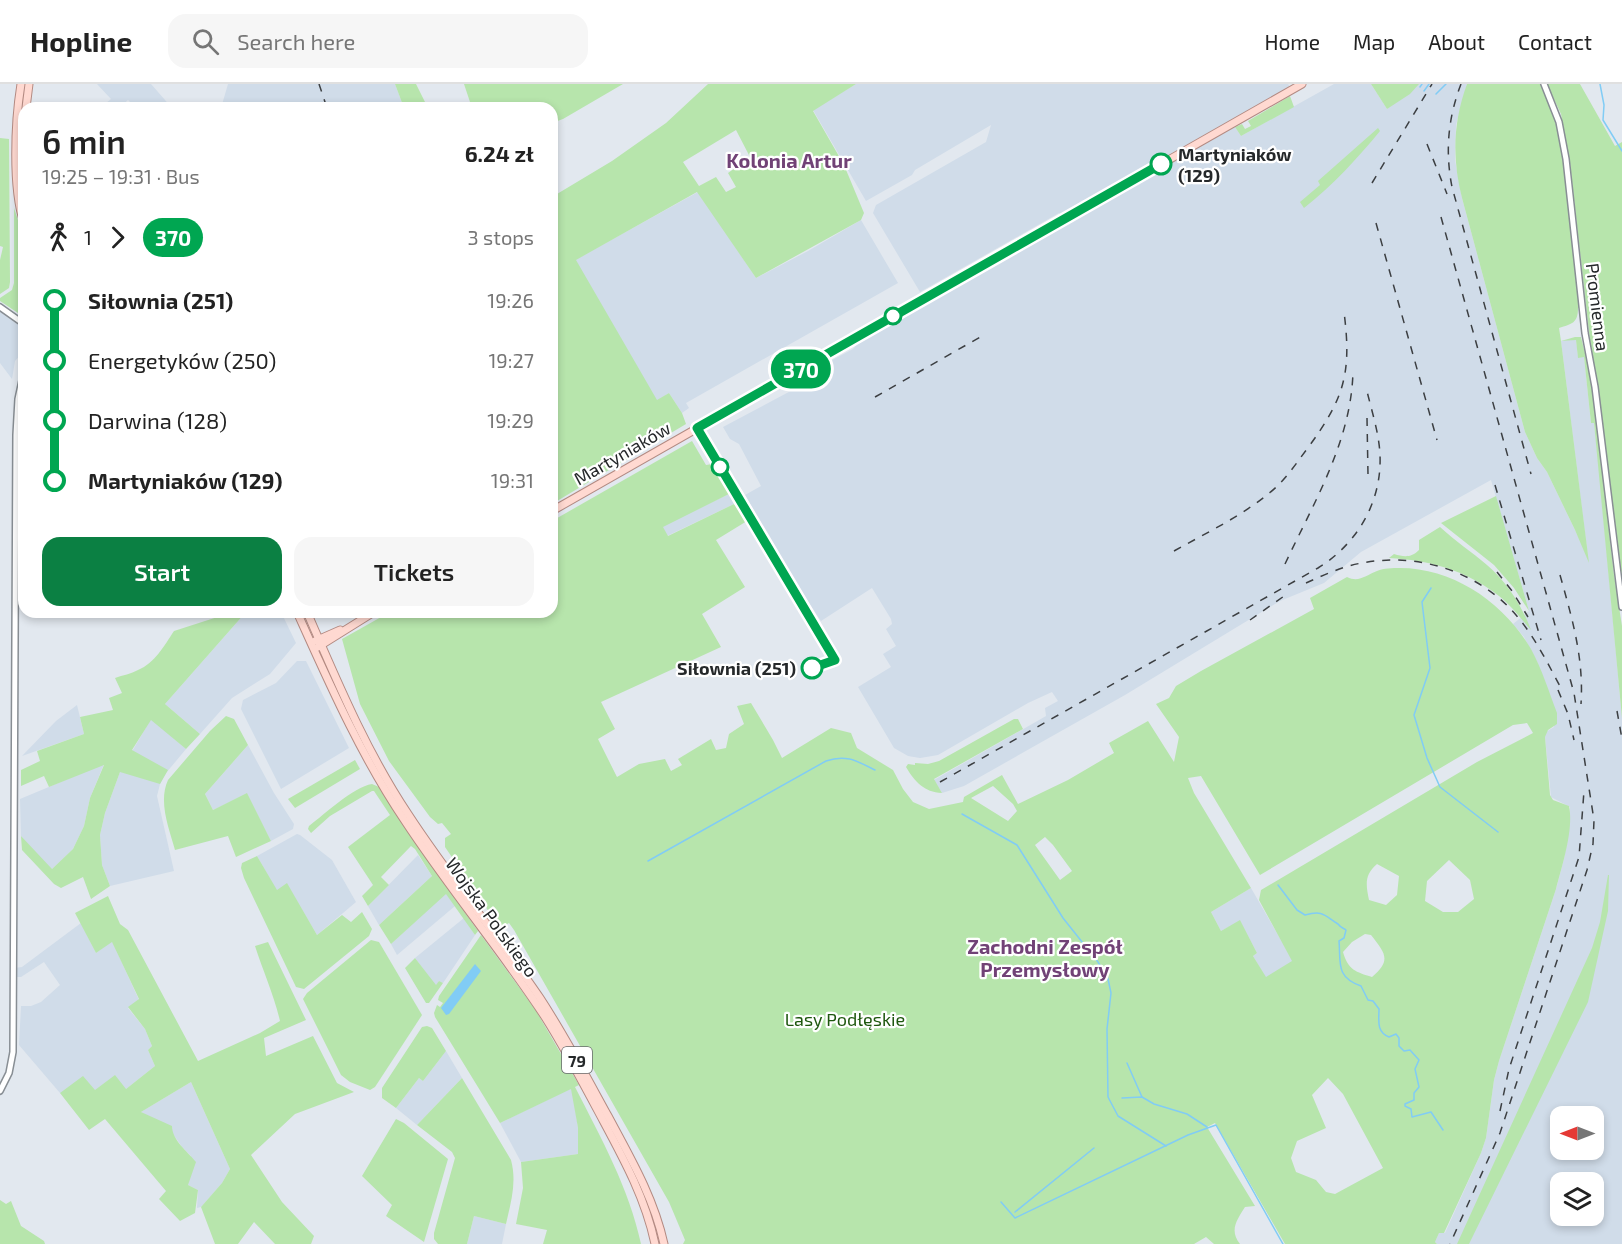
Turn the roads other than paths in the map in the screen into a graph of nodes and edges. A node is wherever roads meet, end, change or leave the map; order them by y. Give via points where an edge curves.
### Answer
1 (21, 84) edge
2 (29, 84) edge
3 (1302, 84) edge
4 (1544, 84) edge
5 (19, 102) edge
6 (27, 102) edge
7 (18, 110) edge
8 (18, 201) edge
9 (0, 308) edge
10 (18, 320) edge
11 (18, 399) edge
12 (558, 508) edge
13 (1622, 607) edge
14 (300, 618) edge
15 (310, 618) edge
16 (364, 618) edge
17 (315, 630) junction
18 (330, 637) junction
19 (320, 642) junction
20 (312, 646) junction
21 (326, 656) junction
22 (0, 1090) edge
23 (655, 1244) edge
24 (664, 1244) edge

1 - 5 main road
2 - 6 main road
3 - 12 main road, Martyniaków
4 - 13 street, Promienna via 1559,122 1566,159
7 - 8 main road
9 - 10 street
11 - 22 street via 13,1052 9,1073
14 - 20 main road, Wojska Polskiego / 79
15 - 17 main road, Wojska Polskiego / 79
16 - 18 main road
17 - 18 main road
17 - 19 main road, Wojska Polskiego / 79
18 - 19 main road
18 - 21 main road
19 - 20 main road
19 - 21 main road, Wojska Polskiego / 79
20 - 23 main road, Wojska Polskiego / 79 via 363,751 398,811 562,1045 628,1166
21 - 24 main road, Wojska Polskiego / 79 via 396,796 567,1041 643,1184

